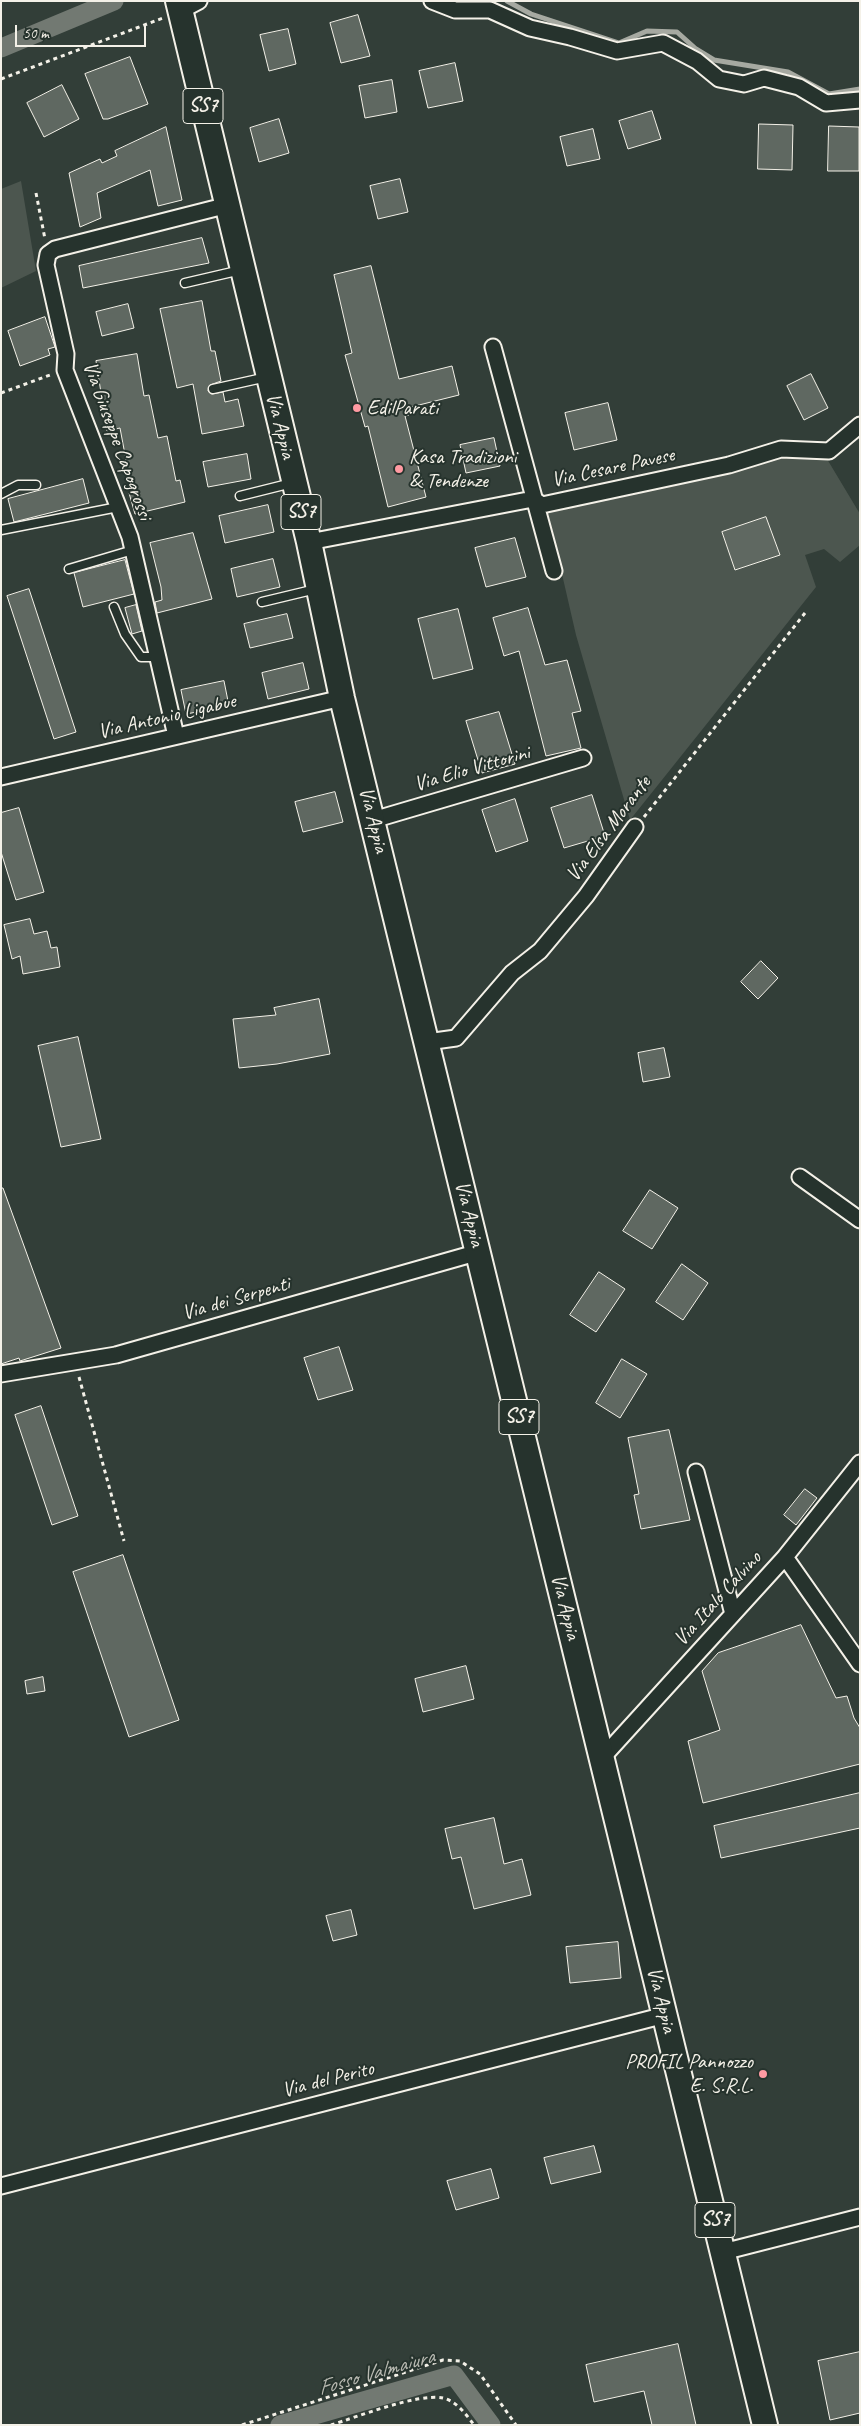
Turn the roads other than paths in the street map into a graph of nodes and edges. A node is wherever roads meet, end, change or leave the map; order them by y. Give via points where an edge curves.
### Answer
1 (432, 1) edge
2 (184, 5) edge
3 (860, 100) edge
4 (228, 205) junction
5 (243, 269) junction
6 (185, 283) dead end
7 (493, 347) dead end
8 (269, 377) junction
9 (213, 389) dead end
10 (860, 425) edge
11 (294, 482) junction
12 (36, 485) dead end
13 (1, 494) edge
14 (240, 496) dead end
15 (533, 499) junction
16 (118, 507) junction
17 (1, 530) edge
18 (309, 542) junction
19 (133, 550) junction
20 (68, 569) dead end
21 (554, 570) dead end
22 (318, 588) junction
23 (262, 602) dead end
24 (114, 607) dead end
25 (158, 658) junction
26 (342, 698) junction
27 (176, 736) junction
28 (583, 758) dead end
29 (1, 777) edge
30 (373, 820) junction
31 (635, 827) road end
32 (427, 1042) junction
33 (800, 1176) dead end
34 (860, 1220) edge
35 (479, 1252) junction
36 (1, 1374) edge
37 (860, 1464) edge
38 (696, 1472) dead end
39 (785, 1557) junction
40 (733, 1614) junction
41 (860, 1664) edge
42 (602, 1758) junction
43 (665, 2015) junction
44 (1, 2186) edge
45 (860, 2217) edge
46 (723, 2252) junction
47 (765, 2425) edge

1 - 3 street via 455,10 490,10 530,28 617,50 663,43 697,61 719,79 744,84 764,78 799,88 826,103
2 - 4 main road, Via Appia / SS7
4 - 5 main road, Via Appia / SS7
4 - 16 street, Via Giuseppe Capogrossi via 55,249 48,254 46,265 66,354 65,370
5 - 6 lane
5 - 8 main road, Via Appia / SS7
7 - 15 street
8 - 9 lane
8 - 11 main road, Via Appia / SS7
10 - 15 street, Via Cesare Pavese via 829,451 781,449 729,465 542,505
11 - 14 lane
11 - 18 main road, Via Appia / SS7
12 - 13 lane via 18,485
15 - 18 street, Via Cesare Pavese
15 - 21 street
16 - 17 lane
16 - 19 street, Via Giuseppe Capogrossi
18 - 22 main road, Via Appia / SS7
19 - 20 lane
19 - 25 street, Via Giuseppe Capogrossi
22 - 23 lane
22 - 26 main road, Via Appia / SS7
24 - 25 lane via 125,634 141,657
25 - 27 street, Via Giuseppe Capogrossi
26 - 27 street, Via Antonio Ligabue
26 - 30 main road, Via Appia / SS7
27 - 29 street, Via Antonio Ligabue
28 - 30 street, Via Elio Vittorini
30 - 32 main road, Via Appia / SS7
31 - 32 street, Via Elsa Morante via 586,896 540,951 512,973 456,1038
32 - 35 main road, Via Appia / SS7
33 - 34 street
35 - 36 street, Via dei Serpenti via 116,1355
35 - 42 main road, Via Appia / SS7
37 - 39 street, Via Italo Calvino
38 - 40 street
39 - 40 street, Via Italo Calvino
39 - 41 street
40 - 42 street, Via Italo Calvino
42 - 43 main road, Via Appia / SS7
43 - 44 street, Via del Perito
43 - 46 main road, Via Appia / SS7
45 - 46 street
46 - 47 main road, Via Appia / SS7

